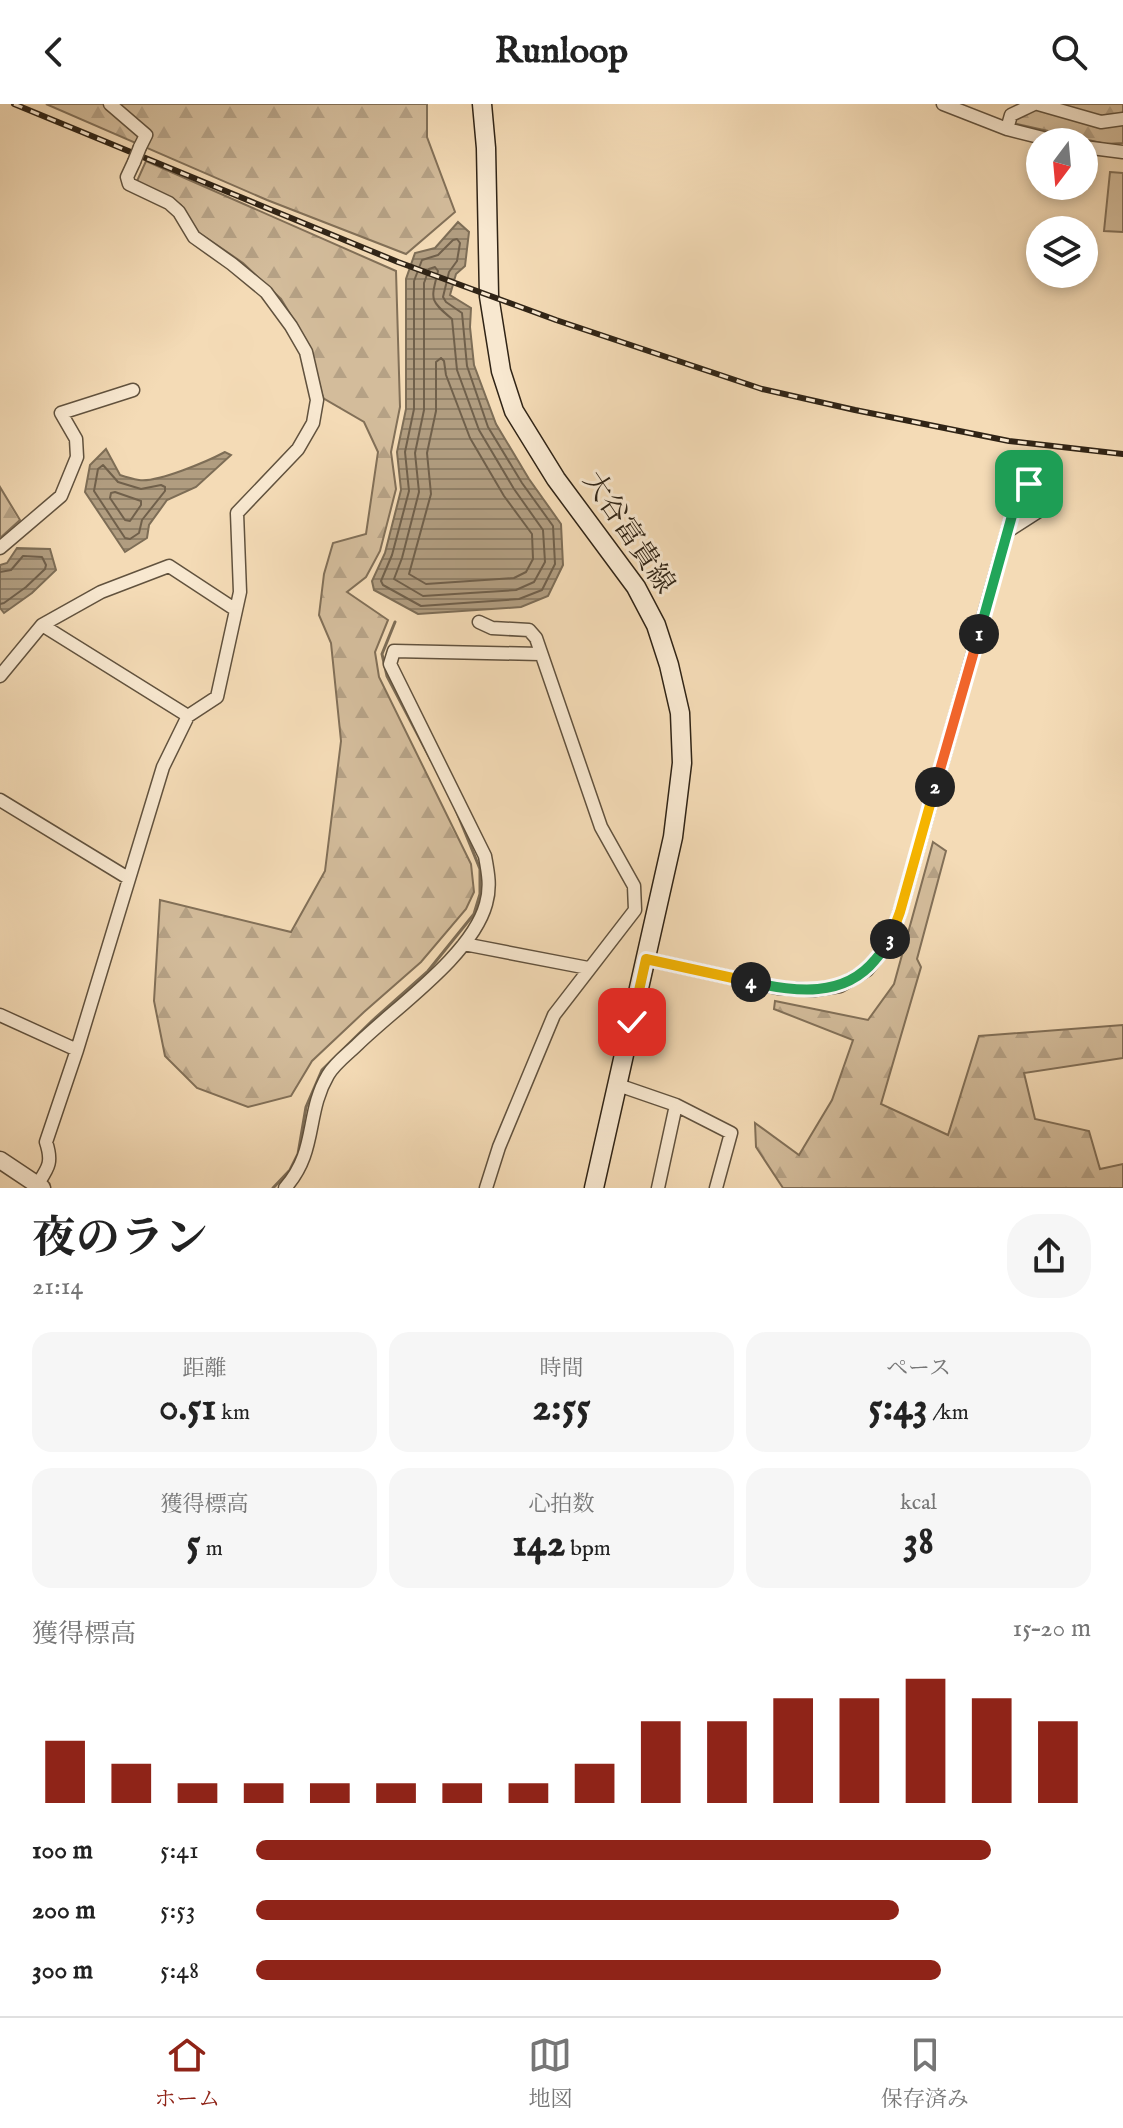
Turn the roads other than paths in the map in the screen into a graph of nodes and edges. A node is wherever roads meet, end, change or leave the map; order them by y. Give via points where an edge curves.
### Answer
1 (110, 104) edge
2 (482, 104) edge
3 (943, 104) edge
4 (1036, 104) edge
5 (1123, 119) edge
6 (1007, 129) junction
7 (1026, 134) edge
8 (1098, 149) edge
9 (1123, 152) edge
10 (133, 390) dead end
11 (1008, 531) dead end
12 (0, 548) edge
13 (236, 610) junction
14 (479, 622) dead end
15 (42, 625) junction
16 (540, 654) junction
17 (0, 676) edge
18 (188, 716) junction
19 (0, 800) edge
20 (128, 878) junction
21 (464, 944) junction
22 (646, 959) junction
23 (588, 968) junction
24 (0, 1015) edge
25 (77, 1050) junction
26 (618, 1085) junction
27 (676, 1105) junction
28 (0, 1160) edge
29 (39, 1186) edge
30 (285, 1188) edge
31 (486, 1188) edge
32 (594, 1188) edge
33 (658, 1188) edge
34 (716, 1188) edge

1 - 13 street, bridge via 146,135 127,177 129,184 169,203 194,237 266,292 306,352 317,400 313,423 298,449 237,513
2 - 22 main road, 大谷富貴線 via 489,296 501,371 514,411 556,479 636,587 656,625 680,713 679,799
3 - 6 street
4 - 5 street via 1101,122
4 - 6 street via 1011,115
6 - 7 street
8 - 9 street
10 - 12 street via 61,413 76,439 77,457 61,496
11 - 22 street via 900,912 888,944 867,970 840,986 814,990 778,988
13 - 15 street via 169,566 101,592
13 - 18 street via 217,697
14 - 16 street via 529,630
15 - 17 street
15 - 18 street
16 - 21 street via 394,651 390,664 485,856 490,881 486,906
16 - 23 street via 601,827 634,886 635,910
18 - 20 street via 163,767
19 - 20 street
20 - 25 street
21 - 23 street
21 - 30 street via 330,1072 319,1094 304,1161
22 - 26 main road, 大谷富貴線
23 - 31 street via 554,1015
24 - 25 street
25 - 29 street via 46,1142 51,1156
26 - 27 street
26 - 32 main road, 大谷富貴線
27 - 33 street
27 - 34 street via 731,1133
28 - 29 street

